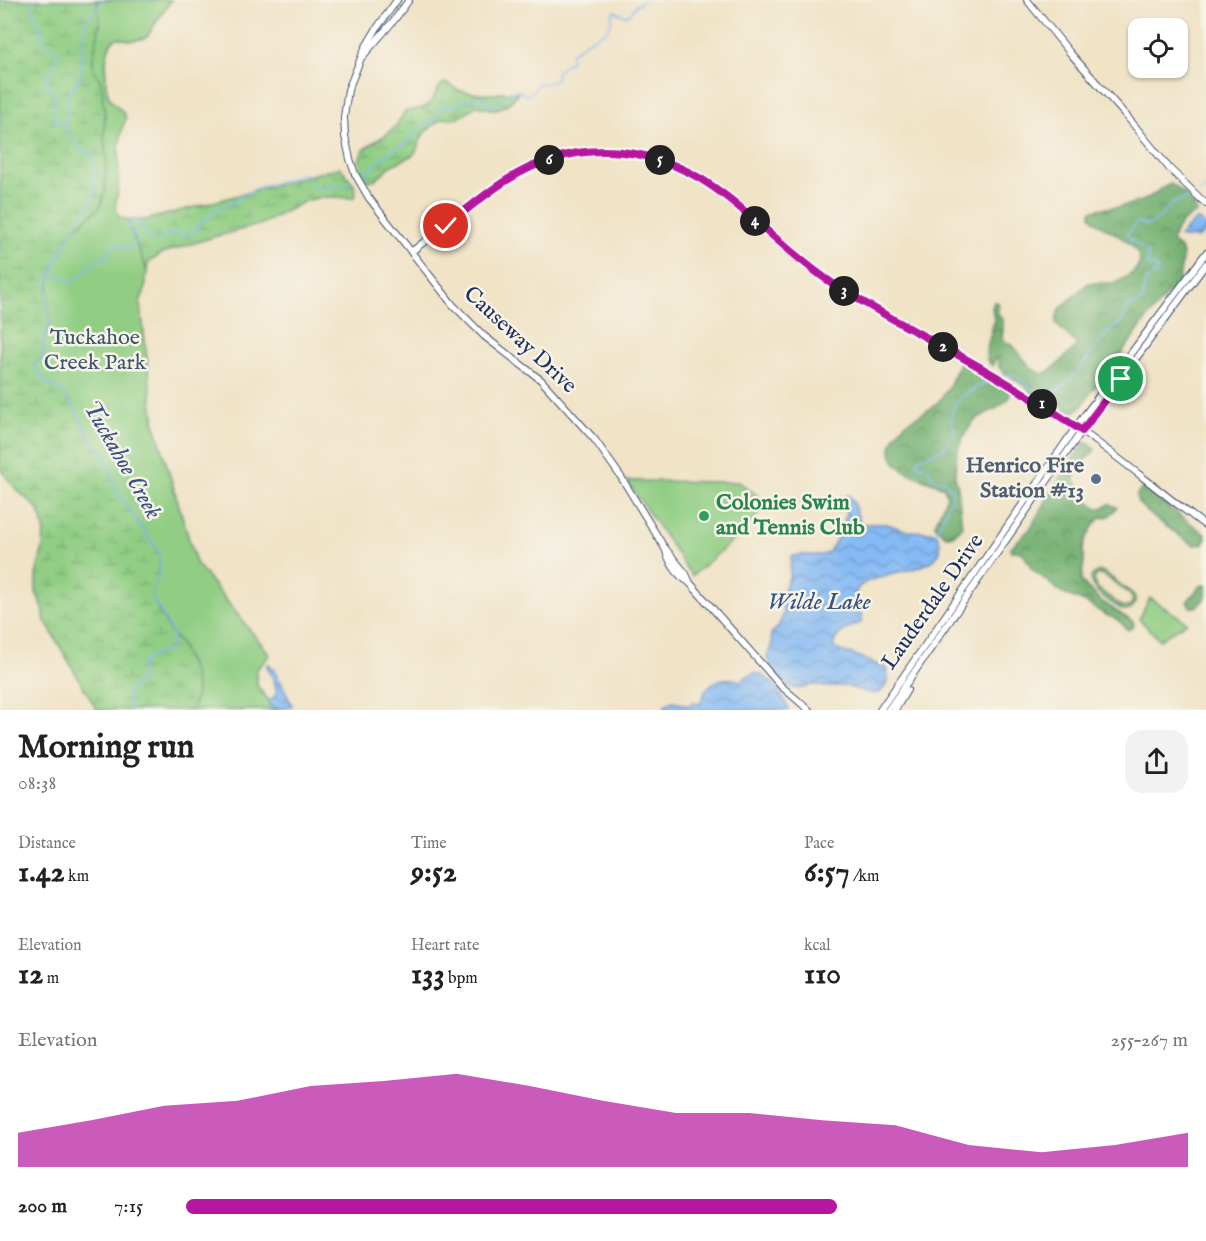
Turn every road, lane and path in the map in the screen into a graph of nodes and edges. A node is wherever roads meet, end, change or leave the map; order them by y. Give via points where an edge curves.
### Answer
1 (397, 0) edge
2 (409, 0) edge
3 (1027, 0) edge
4 (362, 56) junction
5 (1203, 202) edge
6 (1206, 209) edge
7 (411, 252) junction
8 (1206, 253) edge
9 (1206, 264) edge
10 (1079, 429) junction
11 (1206, 525) edge
12 (922, 661) junction
13 (809, 710) edge
14 (880, 710) edge
15 (888, 710) edge
16 (895, 710) edge

1 - 4 street, Causeway Drive
2 - 4 street, Causeway Drive
3 - 5 street via 1169,168
4 - 7 street, Causeway Drive via 346,100 347,150 366,193
5 - 6 street
7 - 10 street via 506,180 543,162 596,151 652,157 709,184 836,286 1009,384
7 - 13 street, Causeway Drive via 466,319 541,380 595,440 664,547 675,571 781,686
8 - 10 street, Lauderdale Drive
9 - 10 street, Lauderdale Drive
10 - 11 street
10 - 12 street, Lauderdale Drive
10 - 14 street, Lauderdale Drive
12 - 15 street, Lauderdale Drive
12 - 16 street

